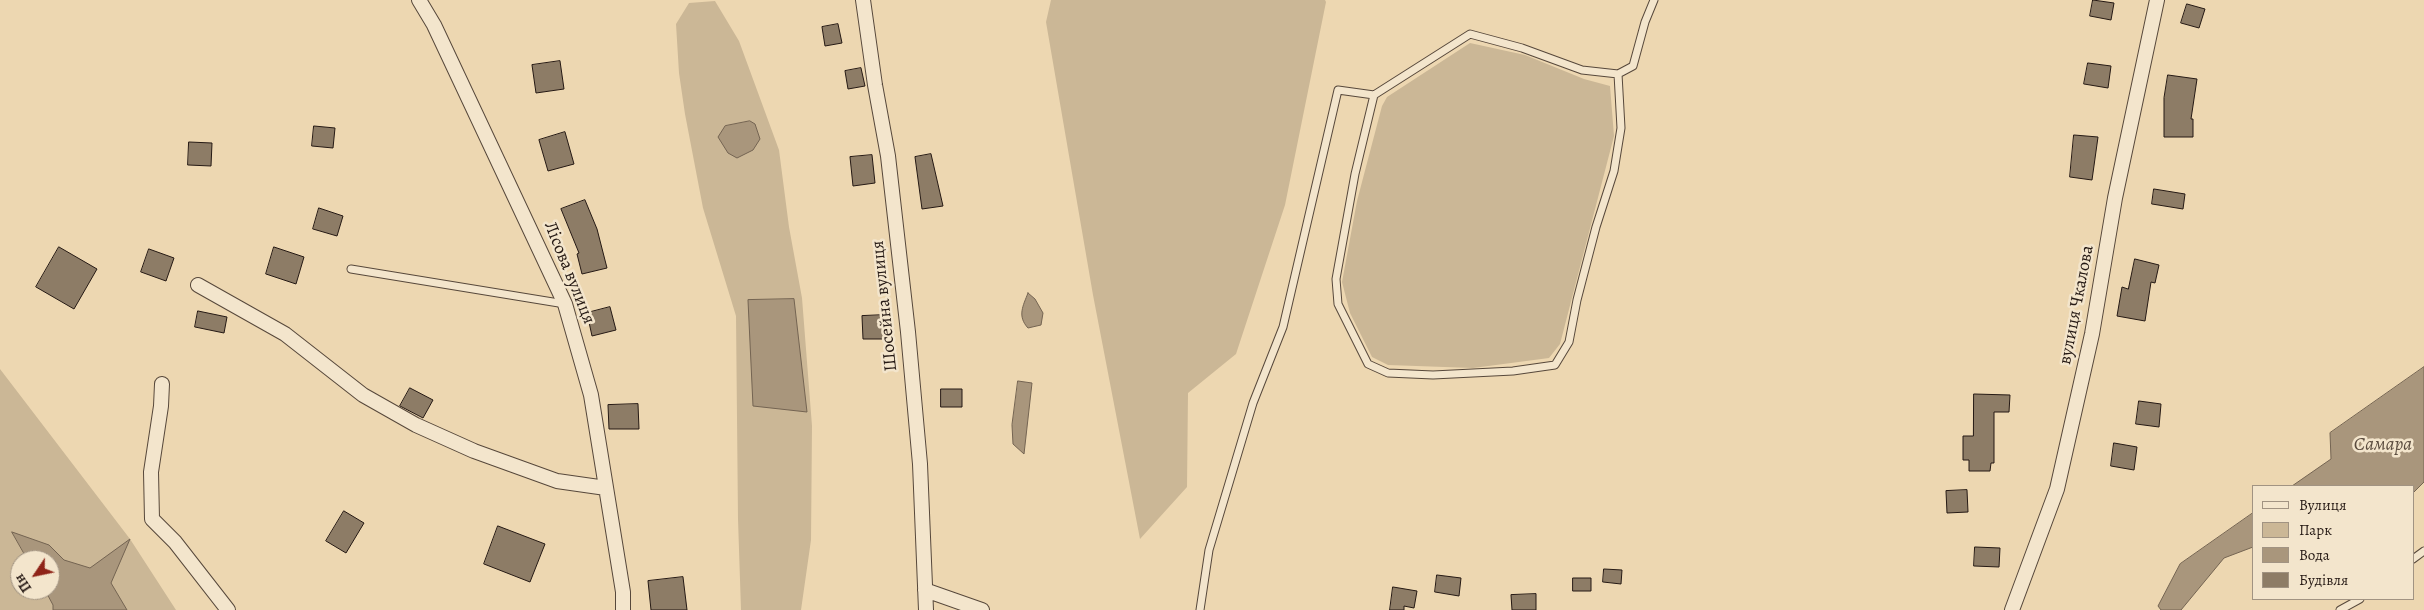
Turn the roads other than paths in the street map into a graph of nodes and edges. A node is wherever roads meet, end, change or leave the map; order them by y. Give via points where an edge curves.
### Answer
1 (419, 0) edge
2 (863, 0) edge
3 (1654, 0) edge
4 (2157, 0) edge
5 (1618, 74) junction
6 (1374, 95) junction
7 (351, 269) dead end
8 (198, 285) dead end
9 (565, 304) junction
10 (162, 384) dead end
11 (606, 488) junction
12 (2424, 550) edge
13 (2414, 558) edge
14 (925, 590) junction
15 (2358, 600) edge
16 (228, 610) edge
17 (623, 610) edge
18 (926, 610) edge
19 (982, 610) edge
20 (1200, 610) edge
21 (2012, 610) edge
22 (2340, 610) edge

1 - 9 street, Лісова вулиця via 434,25
2 - 14 street, Шосейна вулиця via 888,156 908,332 920,464
3 - 5 lane via 1632,66
4 - 21 street, вулиця Чкалова via 2115,198 2092,334 2057,489
5 - 6 lane via 1582,70 1522,48 1470,34
5 - 6 lane via 1621,128 1614,171 1596,227 1569,342 1555,365 1513,371 1388,373 1368,364 1353,336 1338,304 1336,279 1355,174
6 - 20 lane via 1338,90 1283,327 1253,403 1209,550
7 - 9 lane
8 - 11 street via 285,334 363,395 416,425 474,451 557,480
9 - 11 street, Лісова вулиця via 591,395
10 - 16 street via 151,472 152,519 175,542
11 - 17 street, Лісова вулиця
12 - 13 lane
14 - 18 street, Шосейна вулиця
14 - 19 street
15 - 22 lane

